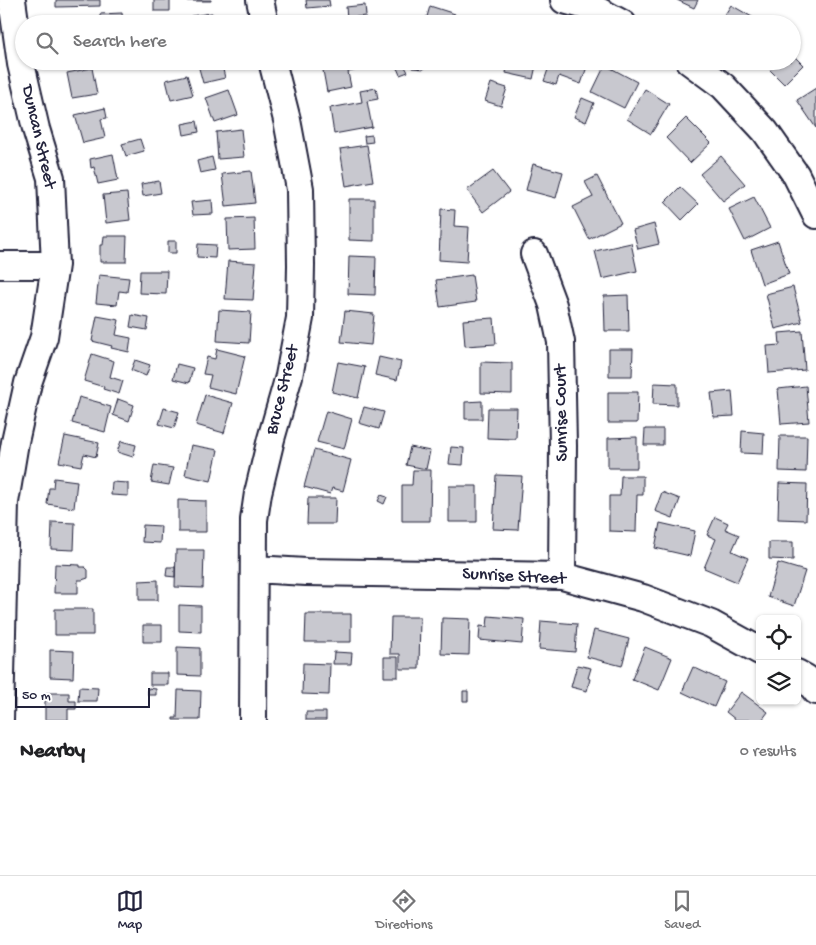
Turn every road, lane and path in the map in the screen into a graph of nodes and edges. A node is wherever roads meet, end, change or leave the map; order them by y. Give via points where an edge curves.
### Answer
1 (12, 0) edge
2 (260, 0) edge
3 (564, 0) edge
4 (263, 15) edge
5 (606, 15) edge
6 (15, 21) edge
7 (22, 70) edge
8 (274, 70) edge
9 (701, 70) edge
10 (816, 215) edge
11 (534, 254) dead end
12 (55, 264) junction
13 (0, 265) edge
14 (254, 569) junction
15 (562, 576) junction
16 (756, 649) edge
17 (0, 720) edge
18 (252, 720) edge

1 - 6 street, Duncan Street
2 - 4 street
3 - 5 street
7 - 12 street, Duncan Street via 51,178
8 - 14 street, Bruce Street via 300,189 300,318 289,376 258,493 254,520
9 - 10 street via 723,86 765,131 796,175
11 - 15 street, Sunrise Court via 553,305 561,342
12 - 13 street
12 - 17 street, Duncan Street via 44,337 28,383 5,502
14 - 15 street, Sunrise Street
14 - 18 street, Bruce Street
15 - 16 street, Sunrise Street via 643,598 711,624

